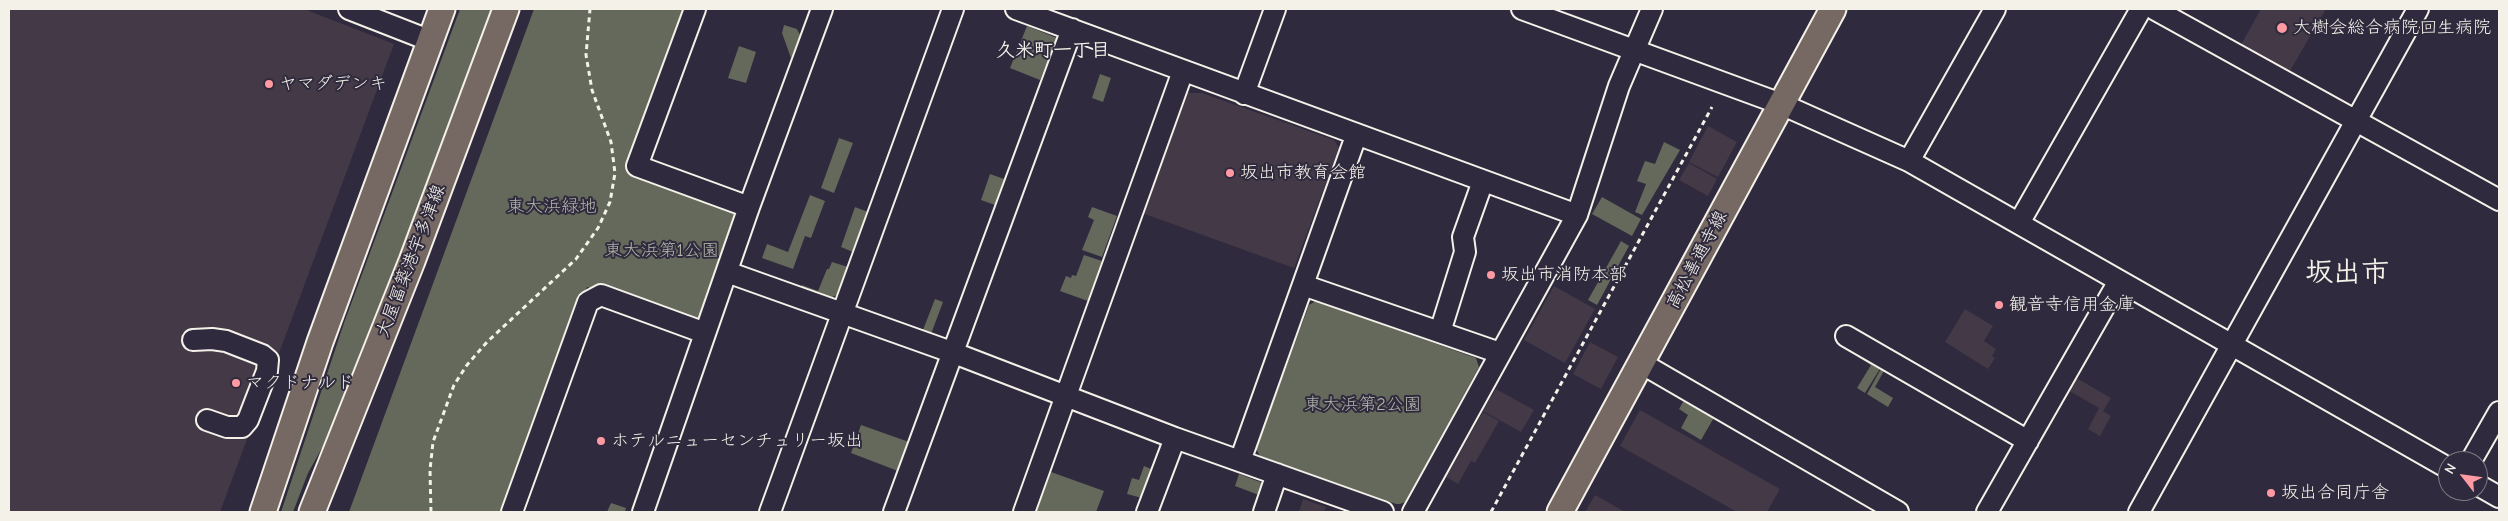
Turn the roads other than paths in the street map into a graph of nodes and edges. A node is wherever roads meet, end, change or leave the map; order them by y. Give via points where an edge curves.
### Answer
1 (349, 9) edge
2 (442, 9) edge
3 (506, 9) edge
4 (695, 9) edge
5 (822, 9) edge
6 (952, 9) edge
7 (1016, 9) edge
8 (1275, 9) edge
9 (1522, 9) edge
10 (1652, 9) edge
11 (1833, 9) edge
12 (1995, 9) edge
13 (2142, 9) edge
14 (2154, 9) edge
15 (2418, 9) edge
16 (1072, 30) junction
17 (431, 40) junction
18 (1634, 50) junction
19 (1183, 71) junction
20 (1244, 94) junction
21 (1782, 104) junction
22 (2355, 120) junction
23 (1356, 136) junction
24 (1910, 161) junction
25 (1483, 181) junction
26 (2499, 200) edge
27 (750, 207) junction
28 (1577, 215) junction
29 (2019, 223) junction
30 (727, 272) junction
31 (2119, 281) junction
32 (1303, 285) junction
33 (841, 313) junction
34 (1440, 332) junction
35 (705, 333) junction
36 (1846, 336) dead end
37 (193, 340) dead end
38 (2231, 344) junction
39 (1500, 353) junction
40 (954, 354) junction
41 (1641, 363) junction
42 (1066, 397) junction
43 (2499, 412) edge
44 (208, 420) dead end
45 (1175, 438) junction
46 (2028, 441) junction
47 (2478, 451) edge
48 (1240, 461) junction
49 (2438, 462) edge
50 (1277, 474) junction
51 (2488, 491) edge
52 (2499, 497) edge
53 (263, 512) edge
54 (312, 512) edge
55 (512, 512) edge
56 (643, 512) edge
57 (770, 512) edge
58 (894, 512) edge
59 (1024, 512) edge
60 (1147, 512) edge
61 (1264, 512) edge
62 (1383, 512) edge
63 (1413, 512) edge
64 (1560, 512) edge
65 (1898, 512) edge
66 (1988, 512) edge
67 (2139, 512) edge

1 - 17 street
2 - 17 main road
3 - 54 main road, 大屋冨築港宇多津線
4 - 27 street via 636,166
5 - 27 street
6 - 33 street
7 - 16 street
8 - 20 street
9 - 18 street
10 - 18 street
11 - 21 main road, 高松善通寺線
12 - 24 street
13 - 29 street
14 - 22 street
15 - 22 street
16 - 19 street
16 - 40 street
17 - 53 main road via 320,342
18 - 21 street
18 - 28 street
19 - 20 street
19 - 42 street
20 - 23 street
21 - 24 street
21 - 41 main road, 高松善通寺線
22 - 26 street
22 - 38 street
23 - 25 street
23 - 32 street
24 - 29 street
25 - 28 street
25 - 34 street via 1463,237 1465,252
27 - 30 street
28 - 39 street
29 - 31 street
30 - 33 street
30 - 35 street
31 - 38 street
31 - 46 street
32 - 34 street
32 - 48 street
33 - 40 street
33 - 57 street
34 - 39 street
35 - 55 street via 601,295 588,302
35 - 56 street
36 - 46 street
37 - 44 street via 212,338 226,341 268,360 267,371 242,427 227,428
38 - 49 street
38 - 67 street
39 - 63 street
40 - 42 street
40 - 58 street
41 - 64 main road, 高松善通寺線
41 - 65 street
42 - 45 street
42 - 59 street
43 - 47 street
45 - 48 street
45 - 60 street
46 - 66 street
48 - 50 street
50 - 61 street
50 - 62 street
51 - 52 street

